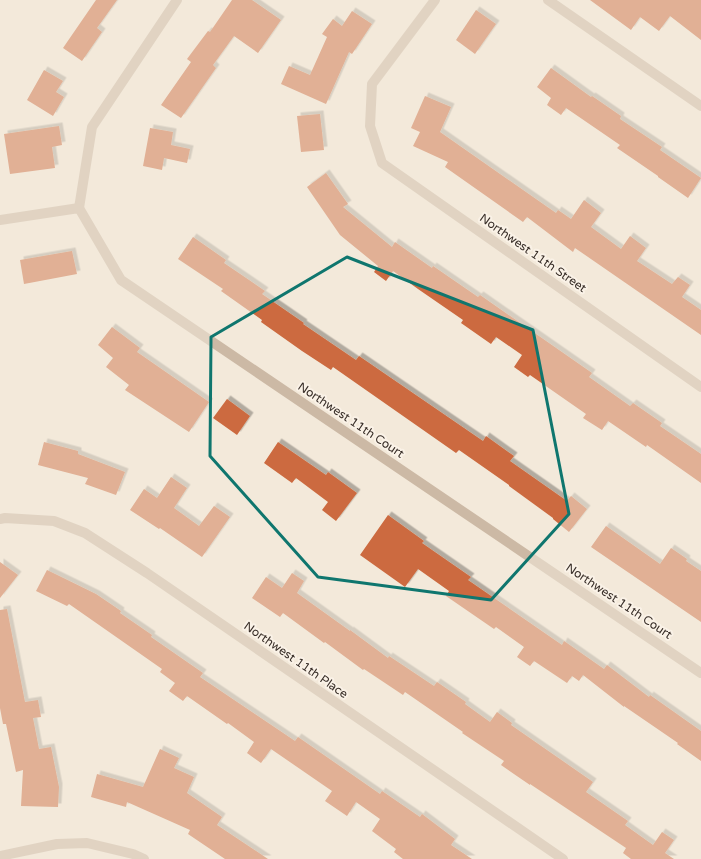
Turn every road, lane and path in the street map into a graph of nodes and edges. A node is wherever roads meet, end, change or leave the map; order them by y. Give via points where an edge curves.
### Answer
1 (177, 0) edge
2 (435, 0) edge
3 (548, 0) edge
4 (701, 106) edge
5 (80, 208) junction
6 (0, 220) edge
7 (701, 387) edge
8 (0, 518) edge
9 (701, 672) edge
10 (0, 856) edge
11 (144, 859) edge
12 (563, 859) edge

1 - 5 street via 92,127
2 - 7 street, Northwest 11th Street via 372,84 370,126 382,163
3 - 4 street
5 - 6 street
5 - 9 street, Northwest 11th Court via 121,280
8 - 12 street, Northwest 11th Place via 54,520 85,533
10 - 11 street via 57,844 87,843

